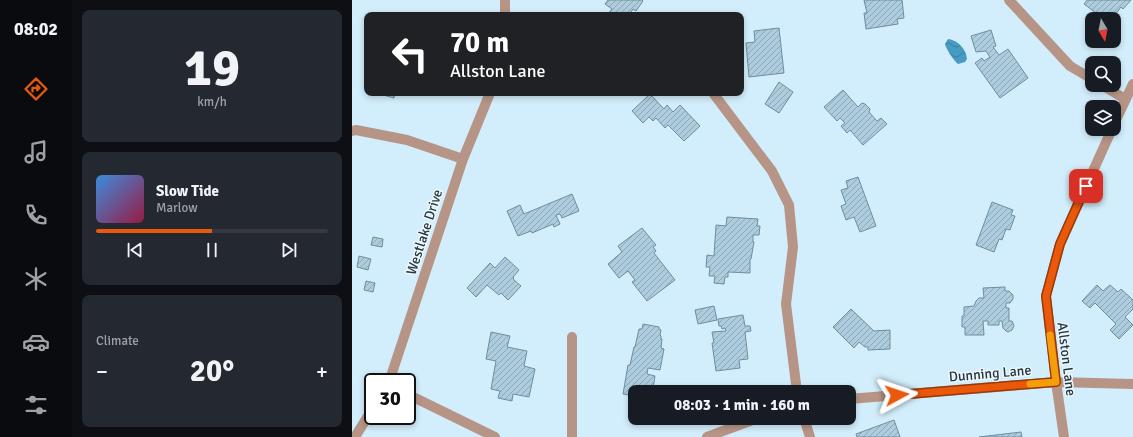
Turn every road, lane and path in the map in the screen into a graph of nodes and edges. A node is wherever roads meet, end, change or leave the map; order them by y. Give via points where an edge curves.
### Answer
1 (505, 0) edge
2 (1009, 0) edge
3 (505, 12) edge
4 (1085, 75) edge
5 (1133, 84) edge
6 (1114, 92) edge
7 (489, 96) edge
8 (715, 96) edge
9 (1125, 99) junction
10 (1121, 108) edge
11 (352, 131) edge
12 (1109, 136) edge
13 (464, 158) junction
14 (572, 337) dead end
15 (392, 373) edge
16 (1056, 382) junction
17 (1133, 384) edge
18 (796, 385) edge
19 (416, 398) edge
20 (856, 398) edge
21 (364, 422) edge
22 (739, 425) edge
23 (806, 425) edge
24 (355, 437) edge
25 (495, 437) edge
26 (572, 437) edge
27 (707, 437) edge
28 (810, 437) edge
29 (1064, 437) edge

1 - 3 street
2 - 4 street via 1070,66
5 - 9 street
6 - 9 street
7 - 13 street, Westlake Drive
8 - 18 street via 772,171 789,205 794,247 786,304
9 - 10 street
11 - 13 street via 407,140
12 - 16 street, Allston Lane via 1060,244 1046,296
13 - 15 street, Westlake Drive
14 - 26 street
16 - 17 street, Dunning Lane
16 - 20 street, Dunning Lane
16 - 29 street, Allston Lane
19 - 25 street
21 - 24 street
22 - 27 street
23 - 28 street

